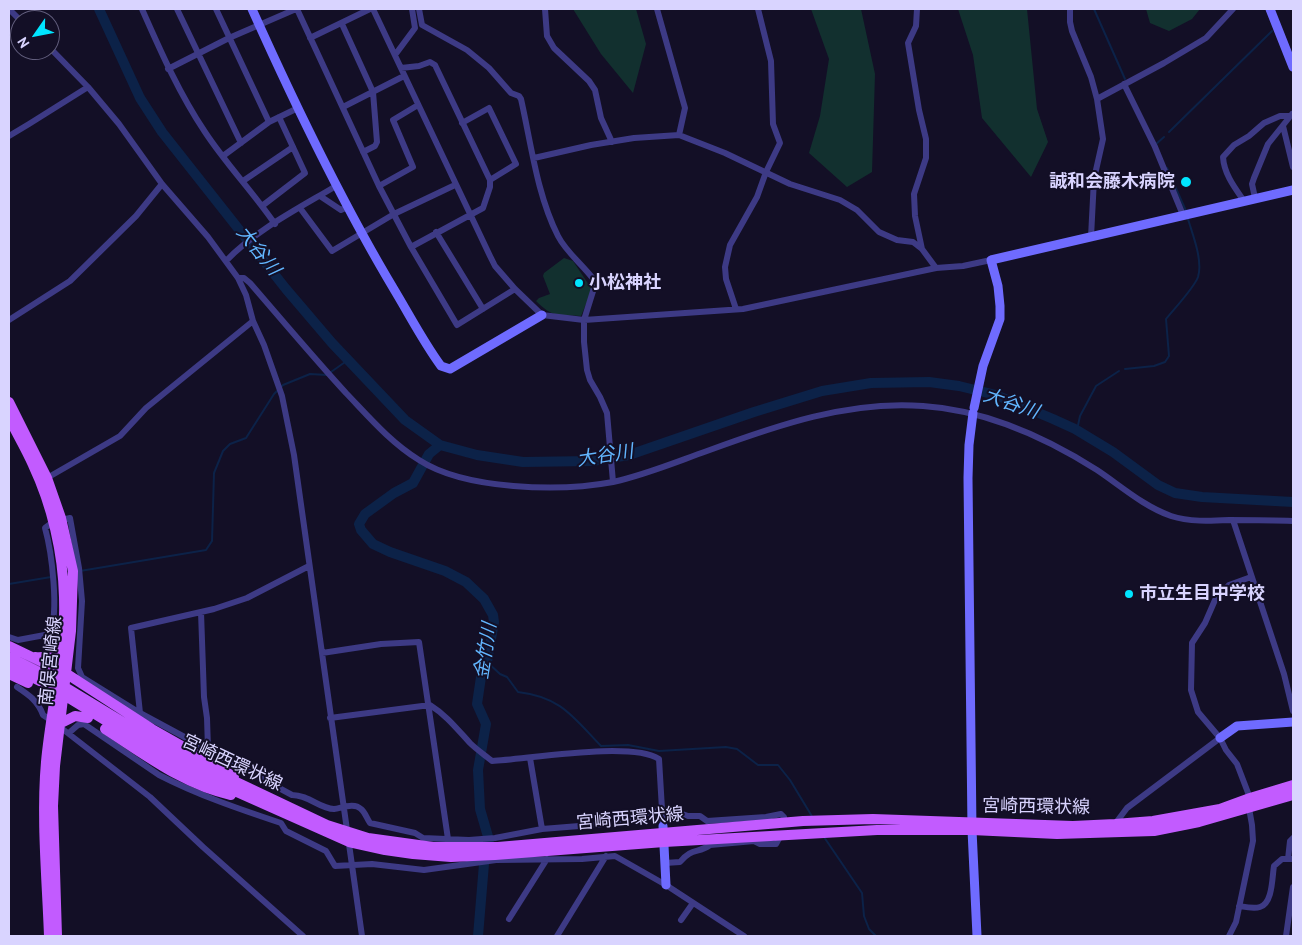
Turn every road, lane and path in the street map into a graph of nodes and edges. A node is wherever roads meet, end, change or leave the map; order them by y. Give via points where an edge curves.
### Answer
1 (142, 9) edge
2 (177, 9) edge
3 (216, 9) edge
4 (252, 9) edge
5 (297, 9) edge
6 (372, 9) edge
7 (412, 9) edge
8 (419, 9) edge
9 (545, 9) edge
10 (657, 9) edge
11 (758, 9) edge
12 (917, 9) edge
13 (1070, 9) edge
14 (1233, 9) edge
15 (1270, 9) edge
16 (342, 24) junction
17 (260, 26) junction
18 (229, 38) junction
19 (310, 38) junction
20 (198, 54) junction
21 (395, 55) junction
22 (60, 58) edge
23 (1293, 67) edge
24 (401, 68) junction
25 (168, 69) junction
26 (404, 76) junction
27 (1124, 84) junction
28 (88, 87) junction
29 (373, 92) junction
30 (1097, 99) junction
31 (418, 105) junction
32 (343, 106) junction
33 (298, 108) junction
34 (1292, 114) edge
35 (279, 117) junction
36 (269, 122) junction
37 (462, 123) junction
38 (1283, 126) junction
39 (679, 135) junction
40 (9, 136) edge
41 (612, 142) junction
42 (241, 143) junction
43 (293, 146) junction
44 (364, 152) junction
45 (223, 156) junction
46 (534, 158) junction
47 (1293, 167) edge
48 (766, 172) junction
49 (490, 180) junction
50 (243, 181) junction
51 (162, 184) junction
52 (455, 184) junction
53 (336, 186) junction
54 (379, 186) junction
55 (1293, 190) edge
56 (320, 196) junction
57 (1255, 198) junction
58 (1244, 201) junction
59 (262, 206) junction
60 (300, 208) junction
61 (348, 208) junction
62 (394, 214) junction
63 (470, 215) junction
64 (1183, 215) junction
65 (275, 224) junction
66 (436, 232) junction
67 (361, 233) junction
68 (1091, 237) junction
69 (411, 247) junction
70 (922, 249) junction
71 (991, 260) junction
72 (226, 261) junction
73 (936, 268) junction
74 (238, 278) junction
75 (516, 289) junction
76 (483, 309) junction
77 (736, 309) junction
78 (542, 315) junction
79 (9, 320) edge
80 (584, 320) junction
81 (253, 321) junction
82 (9, 402) edge
83 (973, 411) junction
84 (9, 418) edge
85 (47, 478) junction
86 (613, 480) junction
87 (1233, 520) junction
88 (1293, 520) edge
89 (57, 521) junction
90 (309, 566) junction
91 (1251, 577) junction
92 (201, 612) junction
93 (65, 634) junction
94 (9, 637) edge
95 (9, 646) edge
96 (322, 653) junction
97 (31, 656) junction
98 (9, 657) edge
99 (9, 666) edge
100 (63, 672) junction
101 (9, 674) edge
102 (9, 684) edge
103 (20, 684) junction
104 (60, 699) junction
105 (430, 705) junction
106 (1293, 711) edge
107 (140, 713) junction
108 (88, 718) junction
109 (330, 718) junction
110 (1293, 722) edge
111 (61, 726) junction
112 (140, 738) junction
113 (1220, 738) junction
114 (208, 749) junction
115 (530, 758) junction
116 (1293, 785) edge
117 (1293, 795) edge
118 (254, 796) junction
119 (1249, 803) junction
120 (344, 806) junction
121 (662, 811) junction
122 (785, 823) junction
123 (1115, 824) junction
124 (972, 826) junction
125 (542, 830) junction
126 (663, 833) junction
127 (781, 835) junction
128 (348, 837) junction
129 (1293, 838) edge
130 (448, 839) junction
131 (496, 850) junction
132 (469, 852) junction
133 (606, 856) junction
134 (547, 858) junction
135 (1290, 859) edge
136 (665, 863) junction
137 (352, 864) junction
138 (666, 885) junction
139 (1293, 887) edge
140 (693, 903) junction
141 (1240, 906) junction
142 (509, 919) dead end
143 (681, 920) dead end
144 (1290, 920) edge
145 (49, 936) edge
146 (57, 936) edge
147 (303, 936) edge
148 (362, 936) edge
149 (557, 936) edge
150 (744, 936) edge
151 (977, 936) edge
152 (1229, 936) edge
153 (1286, 936) edge

1 - 25 street
2 - 20 street
3 - 18 street
4 - 17 street
5 - 17 street
5 - 19 street
6 - 16 street
6 - 21 street
7 - 21 street via 415,28
8 - 46 street via 422,25 467,50 489,68 511,93 519,96
9 - 41 street via 547,36 554,48 595,90 601,118
10 - 39 street via 684,108
11 - 48 street via 771,61 773,124 780,142
12 - 70 street via 916,26 908,43 926,139 926,158 914,194
13 - 30 street via 1072,31 1092,77
14 - 27 street via 1206,38
15 - 23 street
16 - 19 street
16 - 29 street
17 - 18 street
17 - 33 street
18 - 20 street
18 - 36 street
19 - 32 street
20 - 25 street
20 - 42 street
21 - 24 street
22 - 28 street
24 - 26 street
24 - 37 street via 430,62 435,65
25 - 45 street via 186,103
26 - 29 street
26 - 31 street
27 - 30 street
27 - 64 street
28 - 40 street
28 - 51 street
29 - 32 street
29 - 44 street via 377,142
30 - 68 street via 1103,140 1094,179
31 - 52 street
31 - 54 street via 393,120 413,167
32 - 44 street
33 - 35 street
33 - 53 street
34 - 38 street
34 - 58 street via 1264,123 1223,157 1227,172
35 - 36 street
35 - 43 street
36 - 42 street
37 - 49 street
37 - 49 street via 489,108 516,164
38 - 47 street
38 - 57 street via 1268,144 1254,178
39 - 41 street
39 - 48 street
41 - 46 street
42 - 45 street
43 - 50 street
43 - 59 street via 305,173
44 - 54 street
45 - 50 street
46 - 80 street via 558,237 594,280
48 - 70 street via 790,184 840,200 857,210 879,232 897,240 913,242
48 - 77 street via 757,197 730,245 725,267
49 - 63 street via 483,208
50 - 59 street
51 - 72 street
51 - 79 street via 136,216 70,281
52 - 62 street
52 - 63 street
53 - 56 street
53 - 61 street
54 - 62 street
55 - 57 street
56 - 60 street
56 - 61 street via 341,210
57 - 58 street
58 - 64 street
59 - 65 street
60 - 65 street
60 - 67 street via 332,251
61 - 67 street
62 - 67 street
62 - 69 street
63 - 66 street
63 - 75 street via 496,266
64 - 68 street
65 - 72 street
66 - 69 street
66 - 76 street
67 - 78 street via 441,366 450,369
68 - 71 street
69 - 76 street via 457,325
70 - 73 street
71 - 73 street
71 - 83 street via 998,286 1000,319 983,366
72 - 74 street
73 - 77 street
74 - 81 street
74 - 86 street via 250,283 381,430 432,468 473,480 542,487 598,484
75 - 76 street
75 - 78 street
77 - 80 street
78 - 80 street
80 - 86 street via 587,370 607,413
81 - 85 street via 146,408 120,436
81 - 90 street via 282,396 294,455
82 - 85 main road, 南俣宮崎線
83 - 86 street via 921,405 884,406 822,415 731,442 657,469
83 - 87 street via 1058,448 1157,511 1175,518 1198,521
83 - 124 street via 968,478
84 - 89 main road, 南俣宮崎線
85 - 89 main road, 南俣宮崎線
87 - 88 street
87 - 91 street
89 - 93 main road, 南俣宮崎線 via 73,571
89 - 94 street via 46,528 54,600 50,634 18,640
89 - 107 street via 70,518 79,568 82,601 78,668 82,677
90 - 92 street via 246,598
90 - 96 street
91 - 106 street
91 - 113 street via 1229,585 1215,600 1192,644 1191,690 1198,712
92 - 107 street via 131,628
92 - 114 street
93 - 97 main road via 49,656
93 - 100 main road, 南俣宮崎線
93 - 100 main road, 南俣宮崎線
95 - 97 main road
96 - 105 street via 419,642
96 - 109 street
97 - 100 main road
98 - 112 main road, 宮崎西環状線 via 45,675
99 - 112 main road, 宮崎西環状線
100 - 104 main road, 南俣宮崎線
100 - 118 main road via 221,768
101 - 103 main road
102 - 103 street
103 - 104 main road
103 - 111 street via 32,696 42,715
104 - 108 main road
104 - 111 main road, 南俣宮崎線
105 - 109 street
105 - 115 street via 492,761
105 - 130 street
107 - 114 street
108 - 111 main road via 75,716
108 - 118 main road via 183,778 216,792
109 - 120 street
110 - 113 street via 1237,726
111 - 137 street via 84,724 159,775 201,796 281,823 286,831 326,851 335,866
111 - 145 main road, 南俣宮崎線 via 46,763
111 - 146 main road, 南俣宮崎線 via 53,806
111 - 147 street via 150,797
112 - 118 main road, 宮崎西環状線
113 - 119 street via 1237,764
113 - 123 street via 1127,808
114 - 120 street via 292,795 302,795 333,809
115 - 121 street via 624,750 653,755 659,759
115 - 125 street
116 - 119 main road, 宮崎西環状線
117 - 119 main road, 宮崎西環状線
118 - 128 main road, 宮崎西環状線
119 - 123 main road, 宮崎西環状線 via 1153,821
119 - 124 main road, 宮崎西環状線 via 1199,822 1154,831 1057,834
119 - 141 street via 1253,841
120 - 128 street
120 - 130 street via 357,806 370,823 423,838
121 - 122 street via 700,816 708,821 781,814
121 - 125 street via 649,812 636,820 612,820 604,824
121 - 126 street
122 - 124 main road, 宮崎西環状線 via 873,819
122 - 126 main road, 宮崎西環状線
123 - 124 main road, 宮崎西環状線
124 - 127 main road, 宮崎西環状線
124 - 151 street
125 - 131 street
126 - 127 main road, 宮崎西環状線
126 - 131 main road, 宮崎西環状線
126 - 136 street
127 - 136 street via 776,844 754,841 710,845 692,851 680,862
128 - 132 main road, 宮崎西環状線 via 385,850 413,854 444,856
128 - 137 street
129 - 135 street via 1290,841
130 - 132 street
131 - 132 main road, 宮崎西環状線
131 - 132 street
131 - 134 street
132 - 137 street via 424,870
133 - 134 street
133 - 138 street via 615,856
133 - 149 street
134 - 142 street
135 - 141 street via 1274,866 1269,898 1265,904 1256,908
136 - 138 street
137 - 148 street
138 - 140 street
139 - 144 street
140 - 143 street
140 - 150 street
141 - 152 street
144 - 153 street

